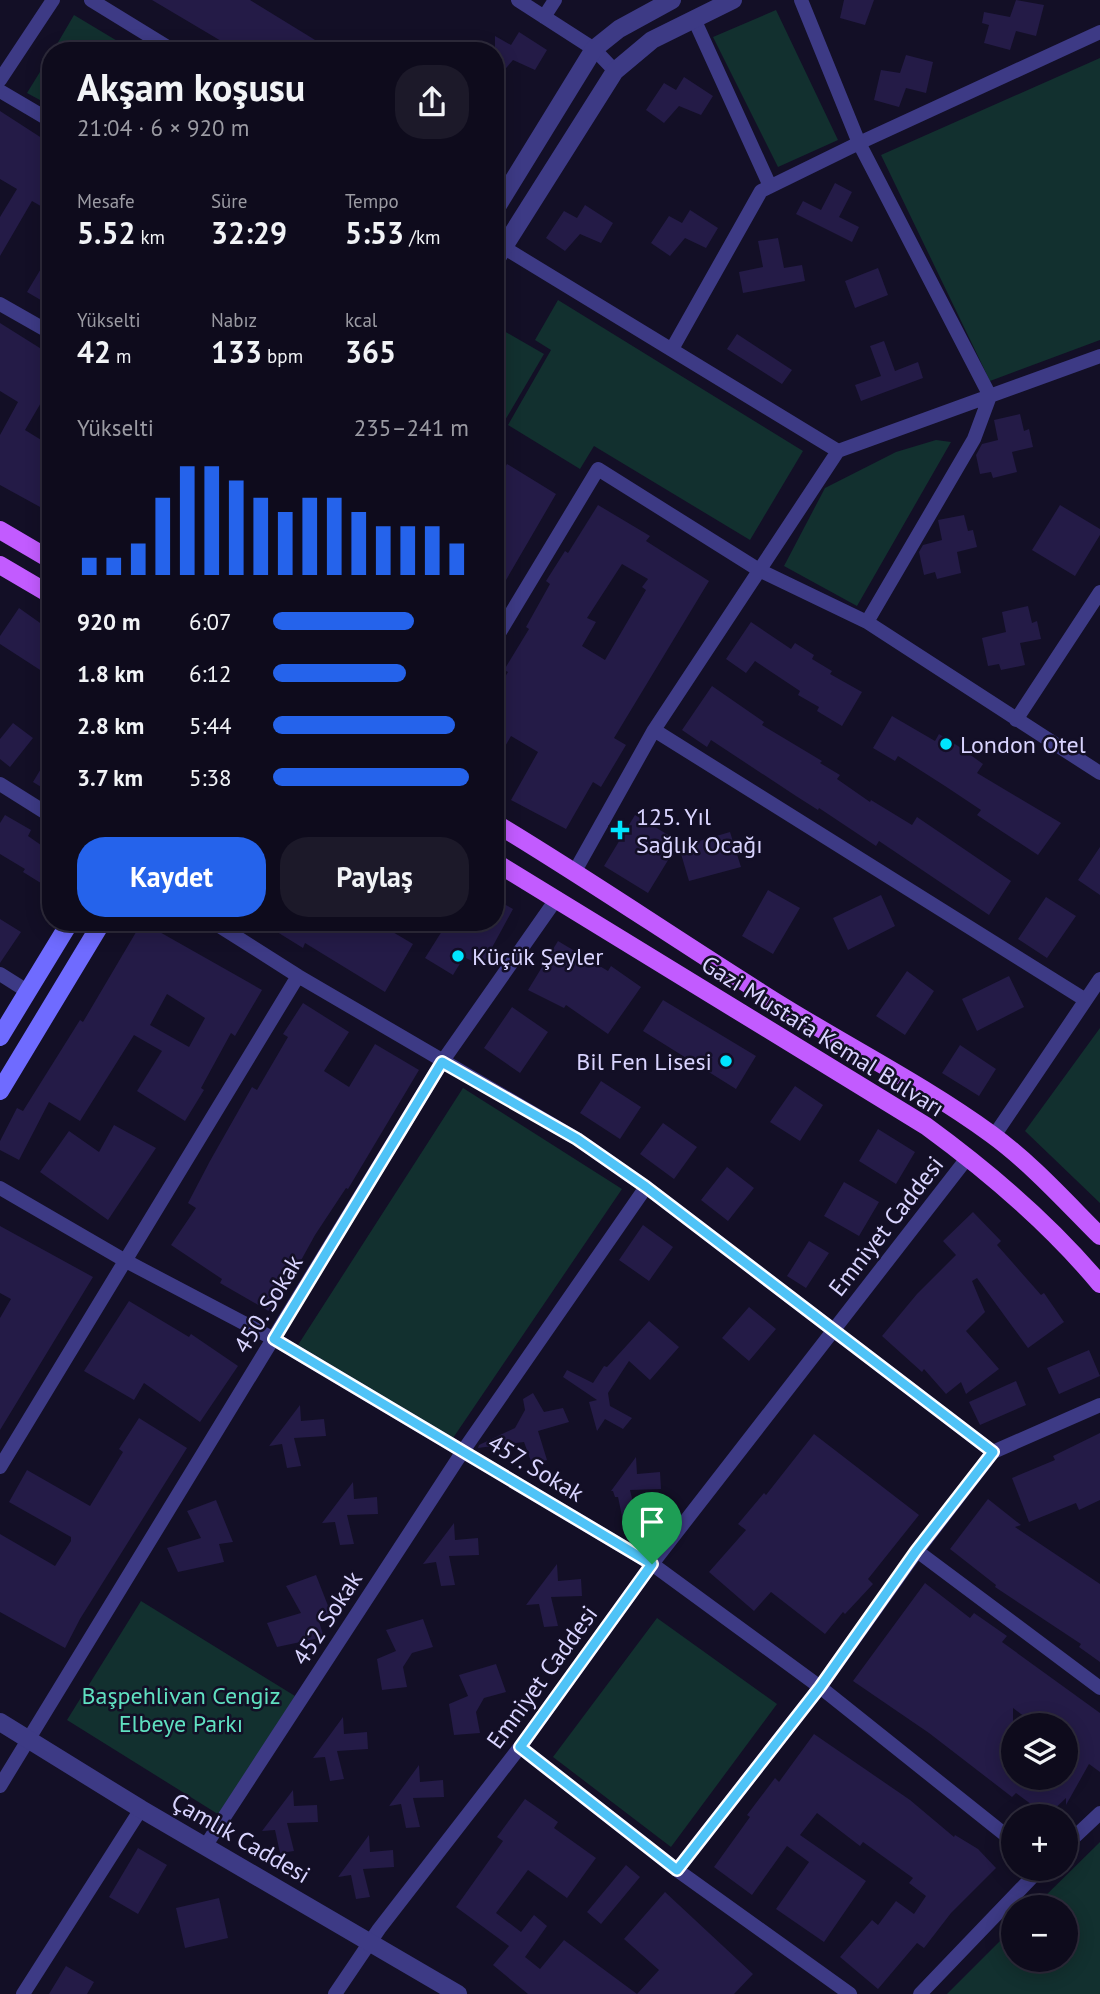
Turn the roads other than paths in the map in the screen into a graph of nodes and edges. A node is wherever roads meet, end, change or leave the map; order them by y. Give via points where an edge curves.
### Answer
1 (53, 0) edge
2 (91, 0) edge
3 (518, 0) edge
4 (555, 0) edge
5 (672, 0) edge
6 (733, 0) edge
7 (801, 0) edge
8 (544, 17) junction
9 (694, 19) junction
10 (1100, 32) edge
11 (159, 42) edge
12 (594, 49) junction
13 (615, 71) junction
14 (0, 80) edge
15 (0, 91) edge
16 (42, 116) edge
17 (859, 143) junction
18 (771, 186) junction
19 (504, 195) edge
20 (504, 246) edge
21 (504, 257) edge
22 (0, 304) edge
23 (42, 328) edge
24 (672, 349) junction
25 (1100, 356) edge
26 (990, 396) junction
27 (838, 451) junction
28 (0, 530) edge
29 (42, 555) edge
30 (0, 565) edge
31 (760, 570) junction
32 (42, 590) edge
33 (1100, 592) edge
34 (867, 622) junction
35 (504, 625) edge
36 (1016, 720) junction
37 (653, 730) junction
38 (1100, 774) edge
39 (0, 784) edge
40 (42, 810) edge
41 (504, 828) edge
42 (504, 867) edge
43 (575, 871) junction
44 (557, 898) junction
45 (64, 931) edge
46 (97, 931) edge
47 (227, 931) edge
48 (0, 974) edge
49 (298, 976) junction
50 (1100, 979) edge
51 (27, 991) junction
52 (1084, 999) junction
53 (0, 1037) edge
54 (442, 1062) junction
55 (0, 1091) edge
56 (993, 1136) junction
57 (968, 1157) junction
58 (646, 1187) junction
59 (0, 1188) edge
60 (1100, 1236) edge
61 (124, 1260) junction
62 (1100, 1284) edge
63 (833, 1329) junction
64 (274, 1339) junction
65 (1100, 1405) edge
66 (463, 1451) junction
67 (993, 1452) junction
68 (0, 1467) edge
69 (916, 1551) junction
70 (652, 1564) junction
71 (820, 1687) junction
72 (1100, 1688) edge
73 (0, 1722) edge
74 (29, 1741) junction
75 (520, 1747) junction
76 (0, 1786) edge
77 (141, 1809) junction
78 (1100, 1813) edge
79 (1001, 1831) edge
80 (1078, 1834) edge
81 (206, 1845) junction
82 (677, 1870) junction
83 (1029, 1881) edge
84 (370, 1941) junction
85 (23, 1994) edge
86 (335, 1994) edge
87 (458, 1994) edge
88 (850, 1994) edge
89 (920, 1994) edge

1 - 14 street
2 - 11 street
3 - 8 street
4 - 8 street
5 - 12 street via 618,29
6 - 9 street
7 - 17 street
8 - 12 street
9 - 13 street via 652,40
9 - 18 street
10 - 17 street
12 - 13 street
12 - 19 street
13 - 20 street
15 - 16 street
17 - 18 street
17 - 26 street
18 - 24 street via 761,191
21 - 24 street
22 - 23 street
24 - 27 street
25 - 26 street
26 - 27 street
26 - 34 street via 974,439
27 - 31 street
28 - 29 main road
30 - 32 main road
31 - 34 street
31 - 35 street via 598,469
31 - 37 street
33 - 36 street
34 - 36 street
36 - 38 street
37 - 43 street
37 - 52 street
39 - 40 street
41 - 43 main road, Gazi Mustafa Kemal Bulvarı
42 - 44 main road, Gazi Mustafa Kemal Bulvarı
43 - 56 main road, Gazi Mustafa Kemal Bulvarı
44 - 54 street, 450. Sokak
44 - 57 main road, Gazi Mustafa Kemal Bulvarı via 926,1126
45 - 51 main road
46 - 55 main road
47 - 49 street
48 - 51 street
49 - 54 street
49 - 61 street
50 - 52 street
51 - 53 main road
52 - 56 street
54 - 58 street via 577,1139
54 - 64 street, 450. Sokak
56 - 60 main road, Gazi Mustafa Kemal Bulvarı
57 - 62 main road, Gazi Mustafa Kemal Bulvarı
57 - 63 street, Emniyet Caddesi
58 - 63 street
58 - 66 street, 452 Sokak
59 - 61 street, 457. Sokak
61 - 64 street, 457. Sokak
61 - 68 street
63 - 67 street
63 - 70 street, Emniyet Caddesi
64 - 66 street, 457. Sokak
64 - 74 street, 450. Sokak
65 - 67 street
66 - 70 street, 457. Sokak
66 - 81 street, 452 Sokak
67 - 69 street
69 - 71 street
69 - 72 street
70 - 71 street, 457. Sokak
70 - 75 street, Emniyet Caddesi
71 - 79 street, 457. Sokak
71 - 82 street
73 - 74 street, Çamlık Caddesi
74 - 76 street, 450. Sokak
74 - 77 street, Çamlık Caddesi
75 - 82 street
75 - 84 street, Emniyet Caddesi
77 - 81 street, Çamlık Caddesi
77 - 85 street
78 - 80 street
81 - 84 street, Çamlık Caddesi
82 - 88 street
83 - 89 street
84 - 86 street, Emniyet Caddesi
84 - 87 street, Çamlık Caddesi

